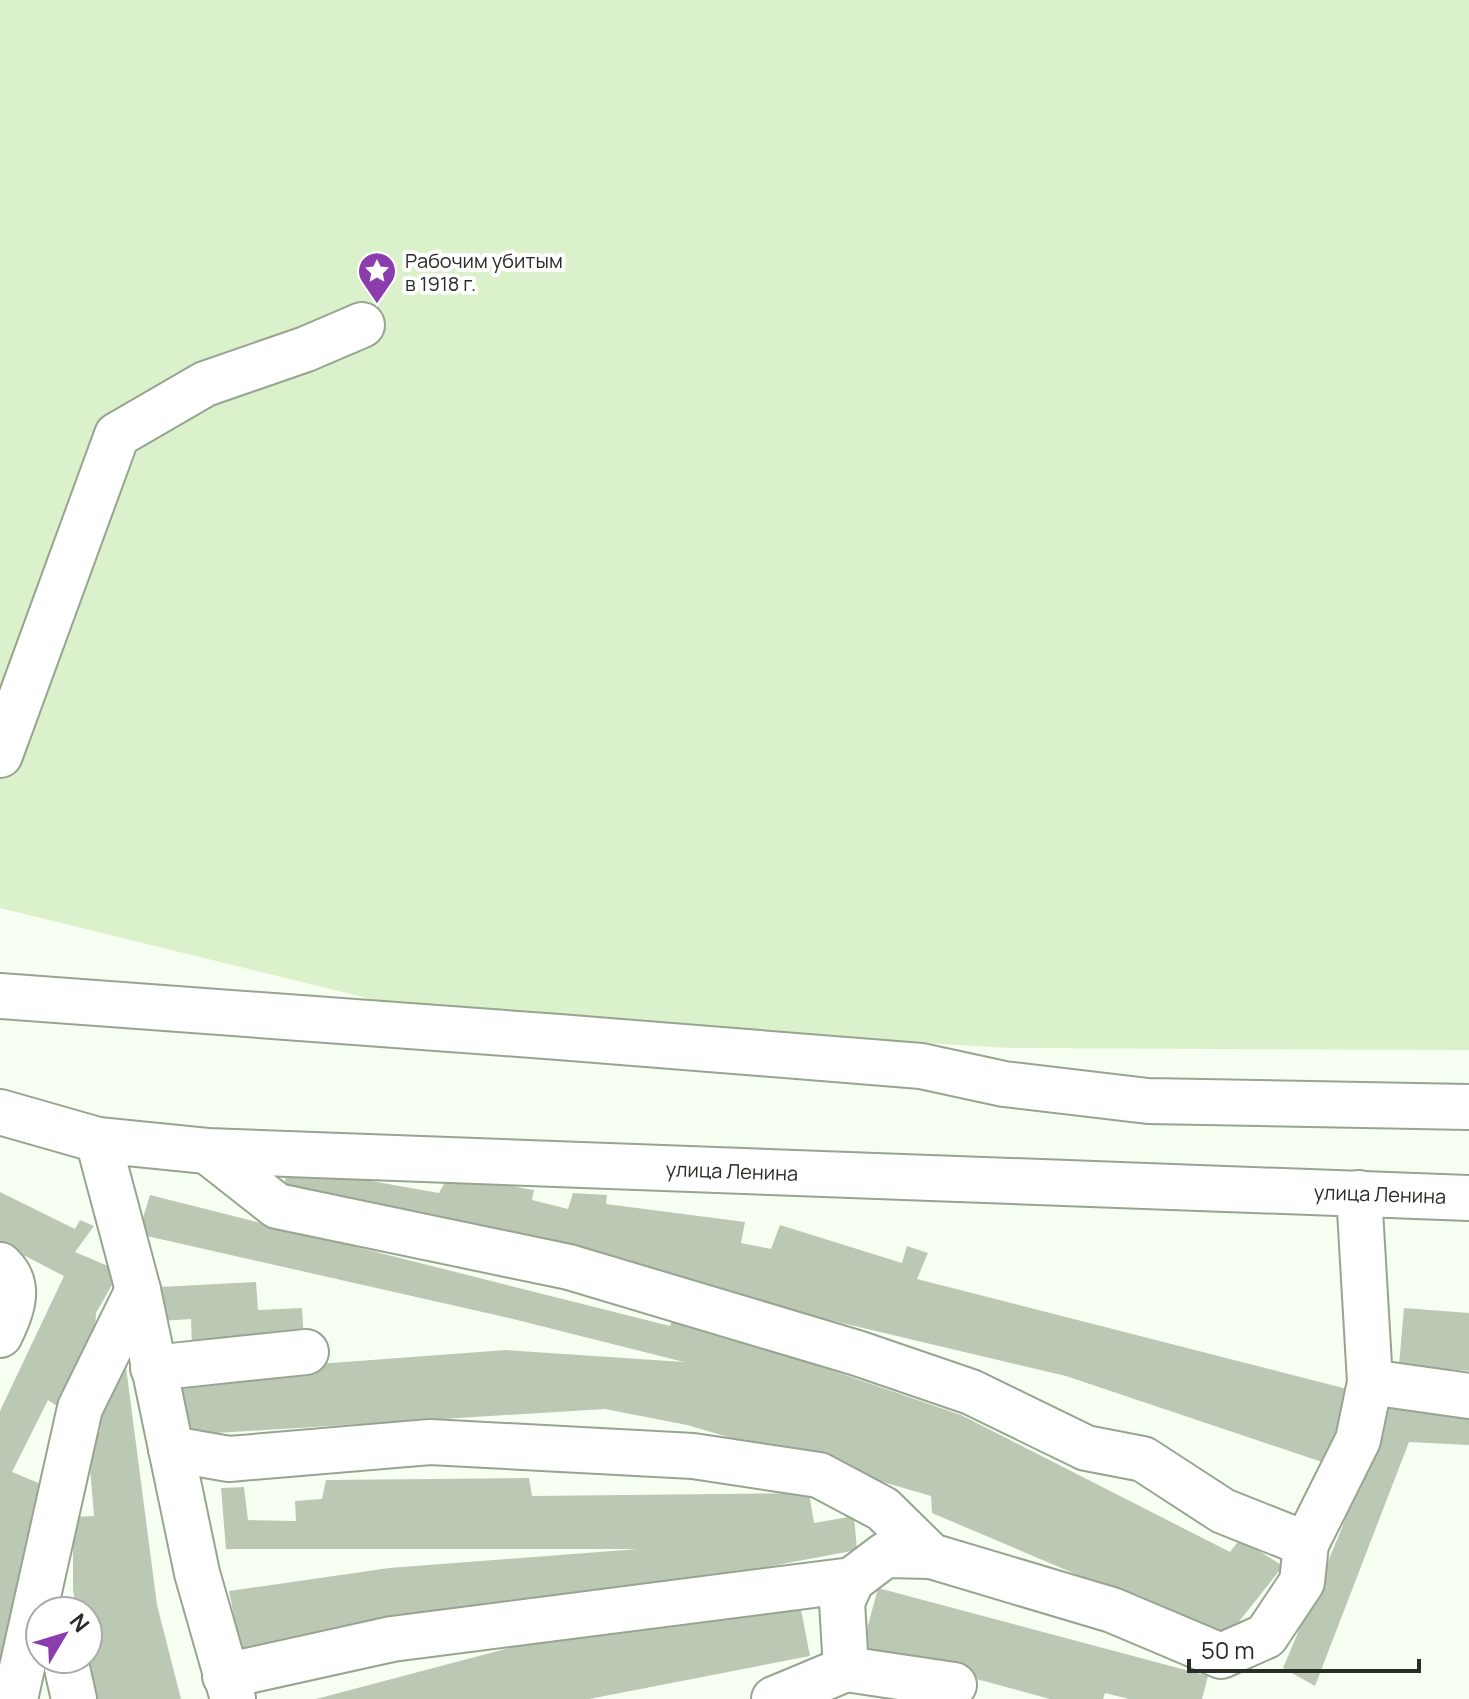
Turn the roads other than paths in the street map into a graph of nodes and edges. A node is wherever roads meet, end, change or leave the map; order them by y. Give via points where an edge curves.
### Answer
1 (362, 325) dead end
2 (0, 755) edge
3 (0, 996) edge
4 (1469, 1107) edge
5 (0, 1112) edge
6 (98, 1140) junction
7 (207, 1151) junction
8 (1359, 1193) junction
9 (1469, 1198) edge
10 (0, 1265) edge
11 (138, 1290) junction
12 (0, 1335) edge
13 (306, 1352) dead end
14 (153, 1368) junction
15 (1370, 1382) junction
16 (1469, 1396) edge
17 (171, 1449) junction
18 (1306, 1544) junction
19 (931, 1556) junction
20 (852, 1580) junction
21 (48, 1592) edge
22 (846, 1669) junction
23 (69, 1675) edge
24 (954, 1685) dead end
25 (229, 1688) edge
26 (15, 1699) edge
27 (74, 1699) edge
28 (774, 1699) edge

1 - 2 street via 205,384 117,435
3 - 4 street via 921,1066 1004,1084 1148,1101
5 - 6 street, улица Ленина
6 - 7 street, улица Ленина
6 - 11 street
7 - 8 street, улица Ленина
7 - 18 street via 277,1206 569,1267 971,1392 1086,1448 1143,1459 1223,1511
8 - 9 street, улица Ленина
8 - 15 street
10 - 12 street via 9,1273 14,1304
11 - 14 street
11 - 21 street via 80,1408
13 - 14 street
14 - 17 street
15 - 16 street
15 - 18 street via 1358,1440
17 - 19 street via 229,1459 430,1442 709,1458 819,1475 883,1509
17 - 25 street
18 - 19 street via 1302,1582 1266,1636 1221,1656 1112,1610
19 - 20 street via 885,1555
20 - 22 street via 842,1602
20 - 25 street via 392,1639
21 - 26 street
22 - 24 street
22 - 28 street
23 - 27 street

